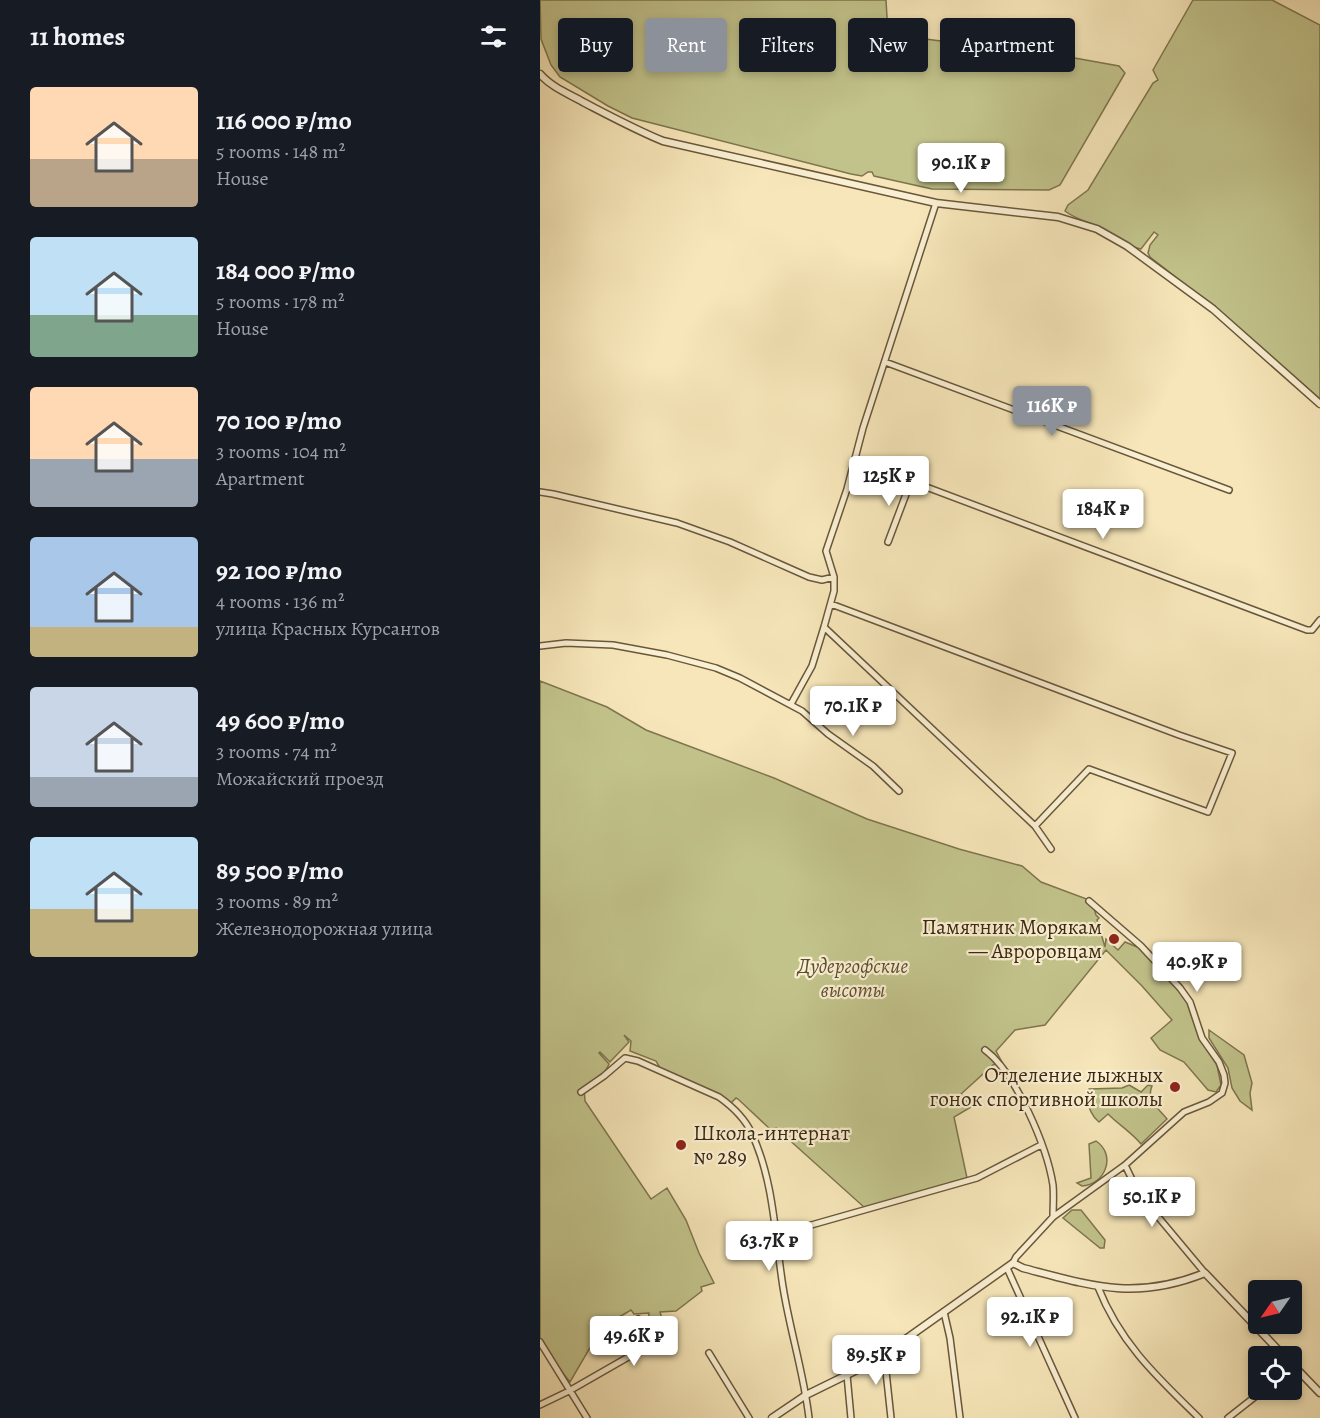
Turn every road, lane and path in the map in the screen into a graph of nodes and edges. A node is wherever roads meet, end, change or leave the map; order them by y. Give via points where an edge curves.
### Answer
1 (541, 77) edge
2 (936, 203) junction
3 (885, 362) junction
4 (1320, 404) edge
5 (889, 473) dead end
6 (911, 481) junction
7 (1229, 490) dead end
8 (540, 492) edge
9 (888, 542) dead end
10 (834, 577) junction
11 (831, 604) junction
12 (1320, 620) edge
13 (824, 627) junction
14 (540, 646) edge
15 (791, 704) junction
16 (899, 791) dead end
17 (1035, 826) junction
18 (1051, 849) dead end
19 (1089, 901) dead end
20 (986, 1050) dead end
21 (581, 1092) dead end
22 (1041, 1145) junction
23 (1125, 1165) junction
24 (1053, 1217) junction
25 (776, 1235) junction
26 (1010, 1266) junction
27 (1205, 1273) junction
28 (1098, 1287) junction
29 (944, 1312) junction
30 (638, 1319) dead end
31 (540, 1342) edge
32 (1274, 1346) edge
33 (709, 1353) dead end
34 (884, 1353) junction
35 (847, 1375) junction
36 (1302, 1376) edge
37 (569, 1391) junction
38 (1320, 1393) edge
39 (806, 1395) junction
40 (1251, 1400) edge
41 (540, 1405) edge
42 (587, 1418) edge
43 (749, 1418) edge
44 (771, 1418) edge
45 (809, 1418) edge
46 (851, 1418) edge
47 (891, 1418) edge
48 (960, 1418) edge
49 (1075, 1418) edge
50 (1199, 1418) edge
51 (1228, 1418) edge

1 - 2 street via 633,129 663,141
2 - 3 street
2 - 4 street via 1058,218 1110,236 1213,309
3 - 7 street
3 - 10 street via 826,551
5 - 6 street
6 - 9 street
6 - 12 street via 1307,630 1312,630
8 - 10 street via 677,523 809,577
10 - 11 street
11 - 13 street
11 - 17 street via 1232,753 1208,812 1089,769
13 - 15 street via 812,666
13 - 17 street
14 - 15 street via 613,645 667,655 716,668
15 - 16 street
17 - 18 street
19 - 23 street via 1180,988 1224,1075 1221,1093 1184,1112
20 - 22 street via 1021,1097
21 - 25 street via 625,1058 731,1105 753,1135
22 - 24 street via 1053,1185
22 - 25 street via 977,1178
23 - 24 street
23 - 27 street via 1139,1194
24 - 26 street
25 - 39 street
26 - 28 street
26 - 29 street
26 - 49 street
27 - 28 street via 1148,1288
27 - 32 street
28 - 50 street via 1117,1328 1133,1350
29 - 34 street
29 - 48 street
30 - 37 street via 648,1340 644,1348
31 - 37 street
33 - 43 street
34 - 35 street
34 - 47 street
35 - 39 street
35 - 46 street
36 - 38 street
37 - 41 street
37 - 42 street
39 - 44 street
39 - 45 street
40 - 51 street

